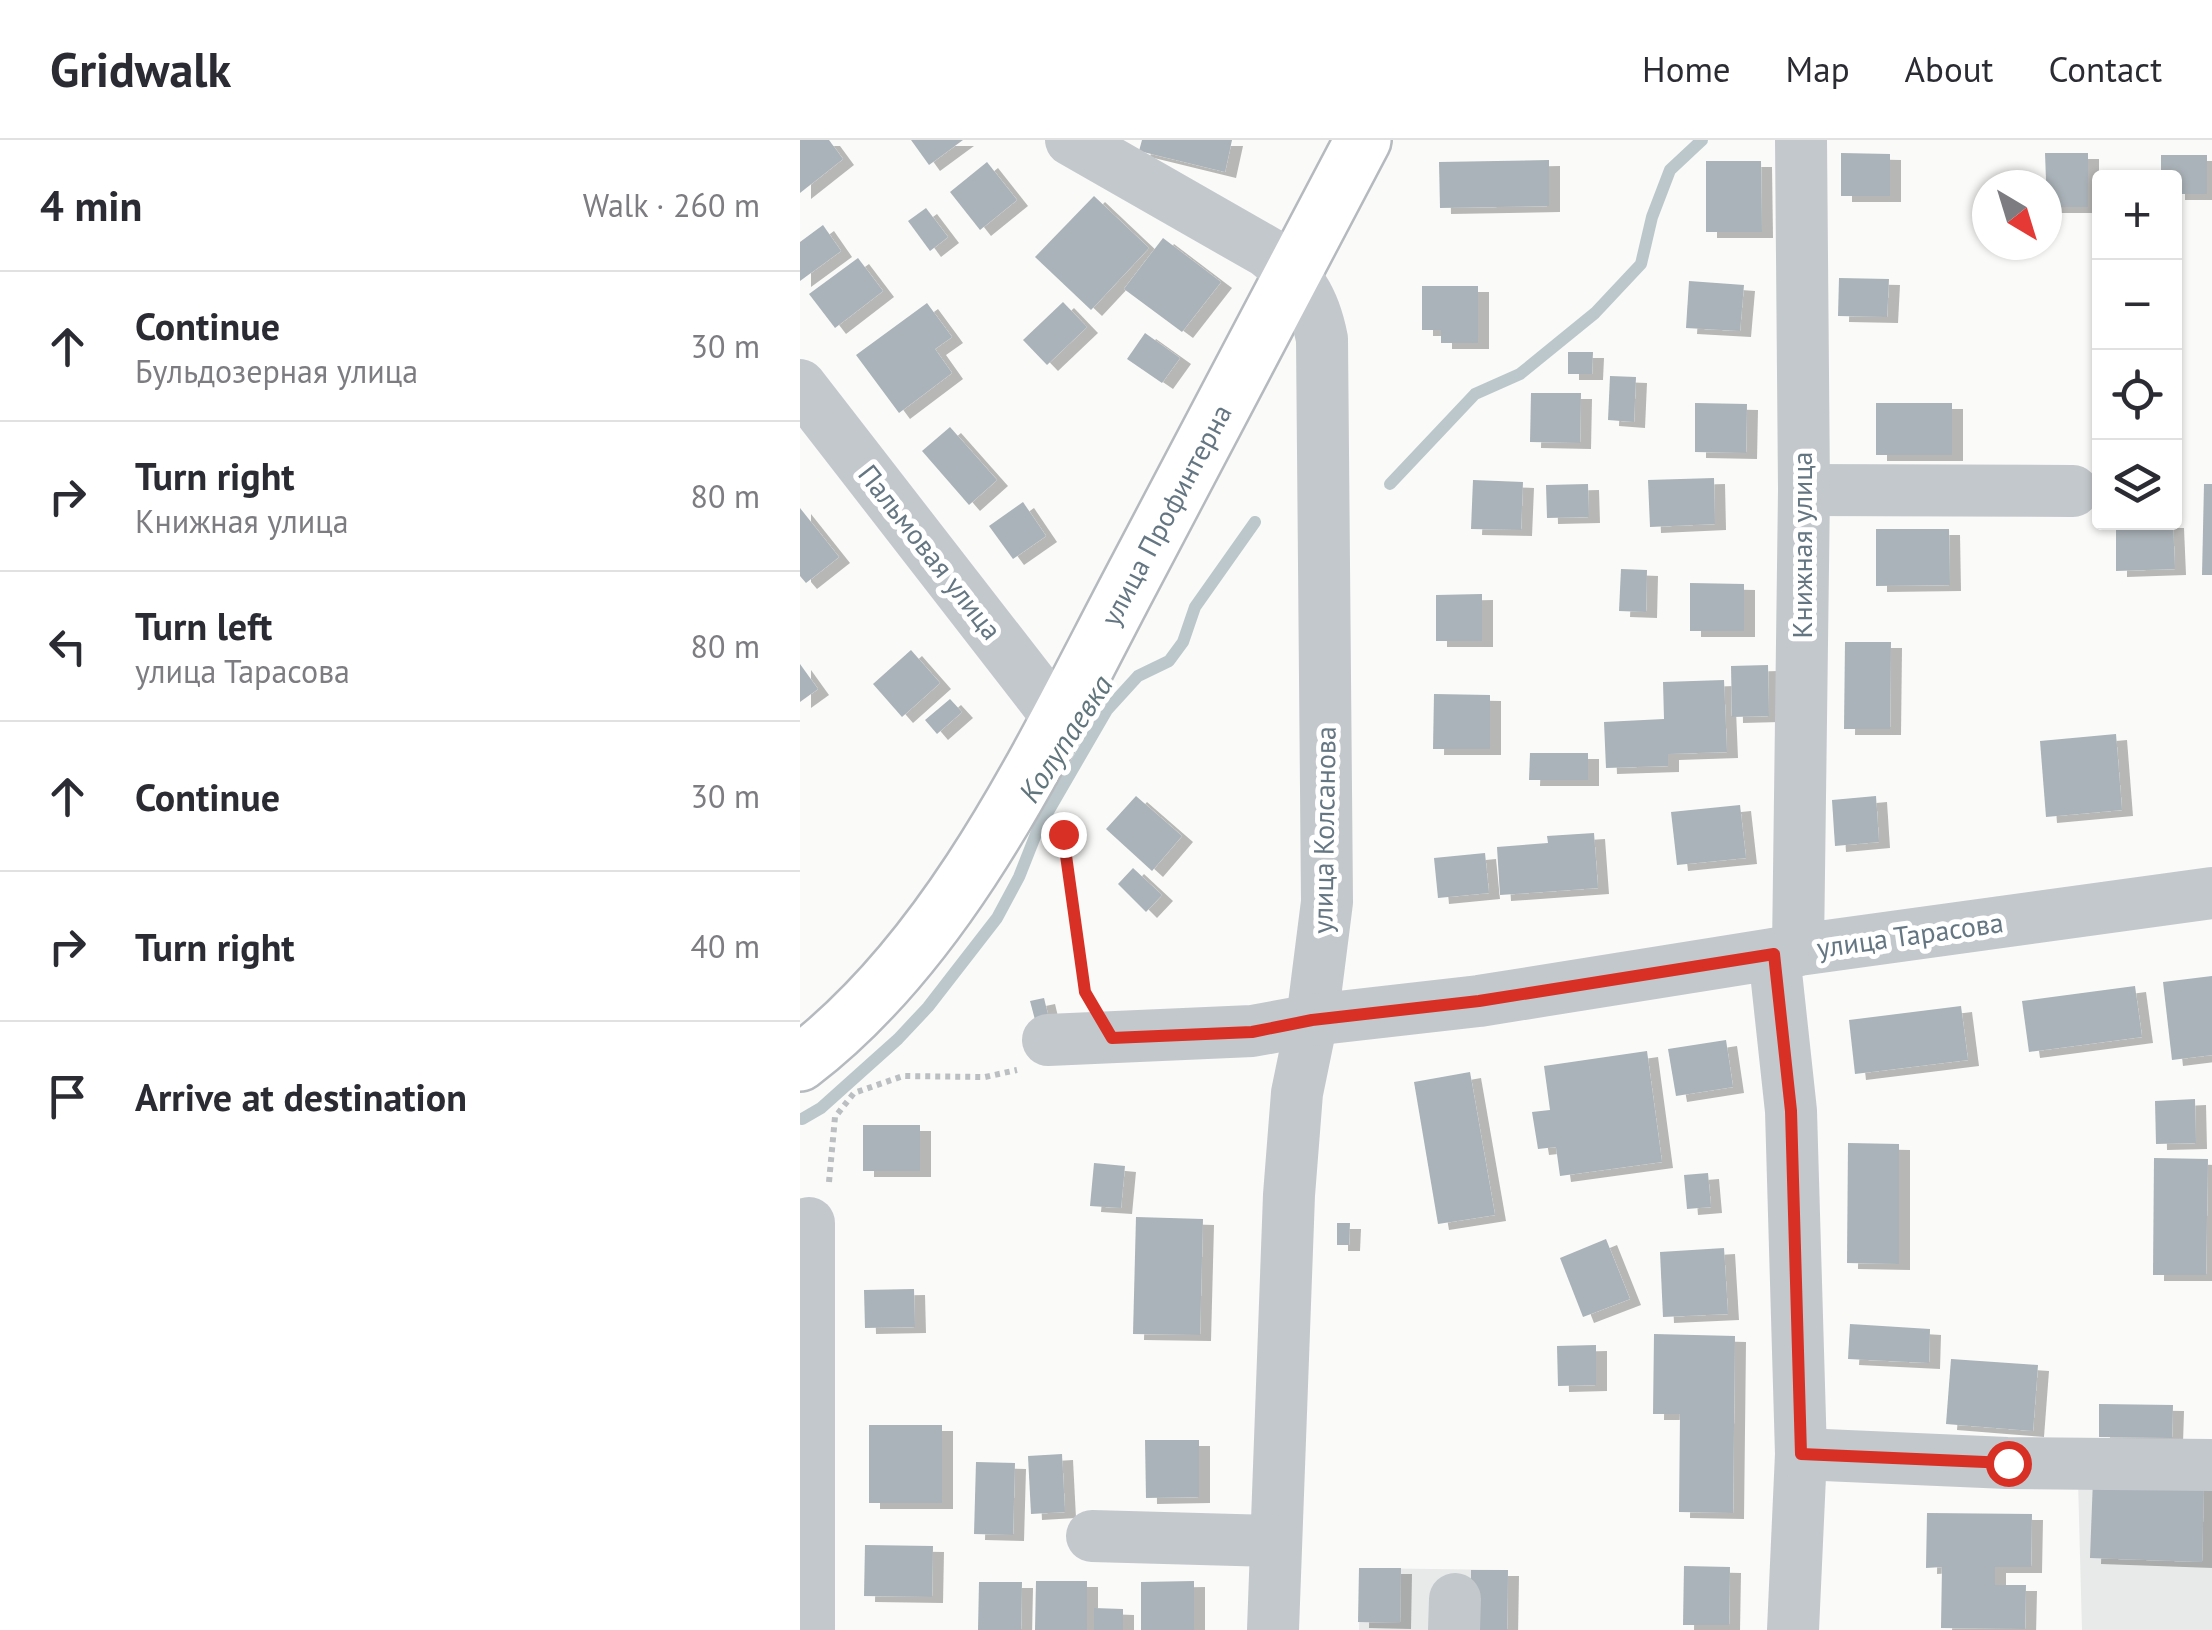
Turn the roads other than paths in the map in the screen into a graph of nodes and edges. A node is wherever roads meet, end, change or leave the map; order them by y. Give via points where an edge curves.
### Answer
1 (1071, 140) edge
2 (1363, 140) edge
3 (1801, 140) edge
4 (1294, 274) junction
5 (800, 385) edge
6 (1804, 490) junction
7 (2074, 491) dead end
8 (1059, 719) junction
9 (2212, 893) edge
10 (1786, 952) junction
11 (1312, 1020) junction
12 (1048, 1040) road end
13 (800, 1063) edge
14 (809, 1223) road end
15 (1801, 1454) junction
16 (2212, 1465) edge
17 (1092, 1536) dead end
18 (1275, 1541) junction
19 (809, 1630) edge
20 (1273, 1630) edge
21 (1793, 1630) edge

1 - 4 street
2 - 4 main road, улица Профинтерна
3 - 6 street, Книжная улица
4 - 8 main road, улица Профинтерна
4 - 11 street, улица Колсанова via 1316,310 1324,374 1328,902
5 - 8 street, Пальмовая улица
6 - 7 street
6 - 10 street, Книжная улица
8 - 13 main road, улица Профинтерна via 924,935 855,1014
9 - 10 street, улица Тарасова
10 - 11 street, улица Тарасова
10 - 15 street, Книжная улица
11 - 12 street, улица Тарасова via 1252,1032
11 - 18 street, улица Колсанова via 1297,1093 1289,1195
14 - 19 street
15 - 16 street
15 - 21 street, Книжная улица
17 - 18 street
18 - 20 street, улица Колсанова

